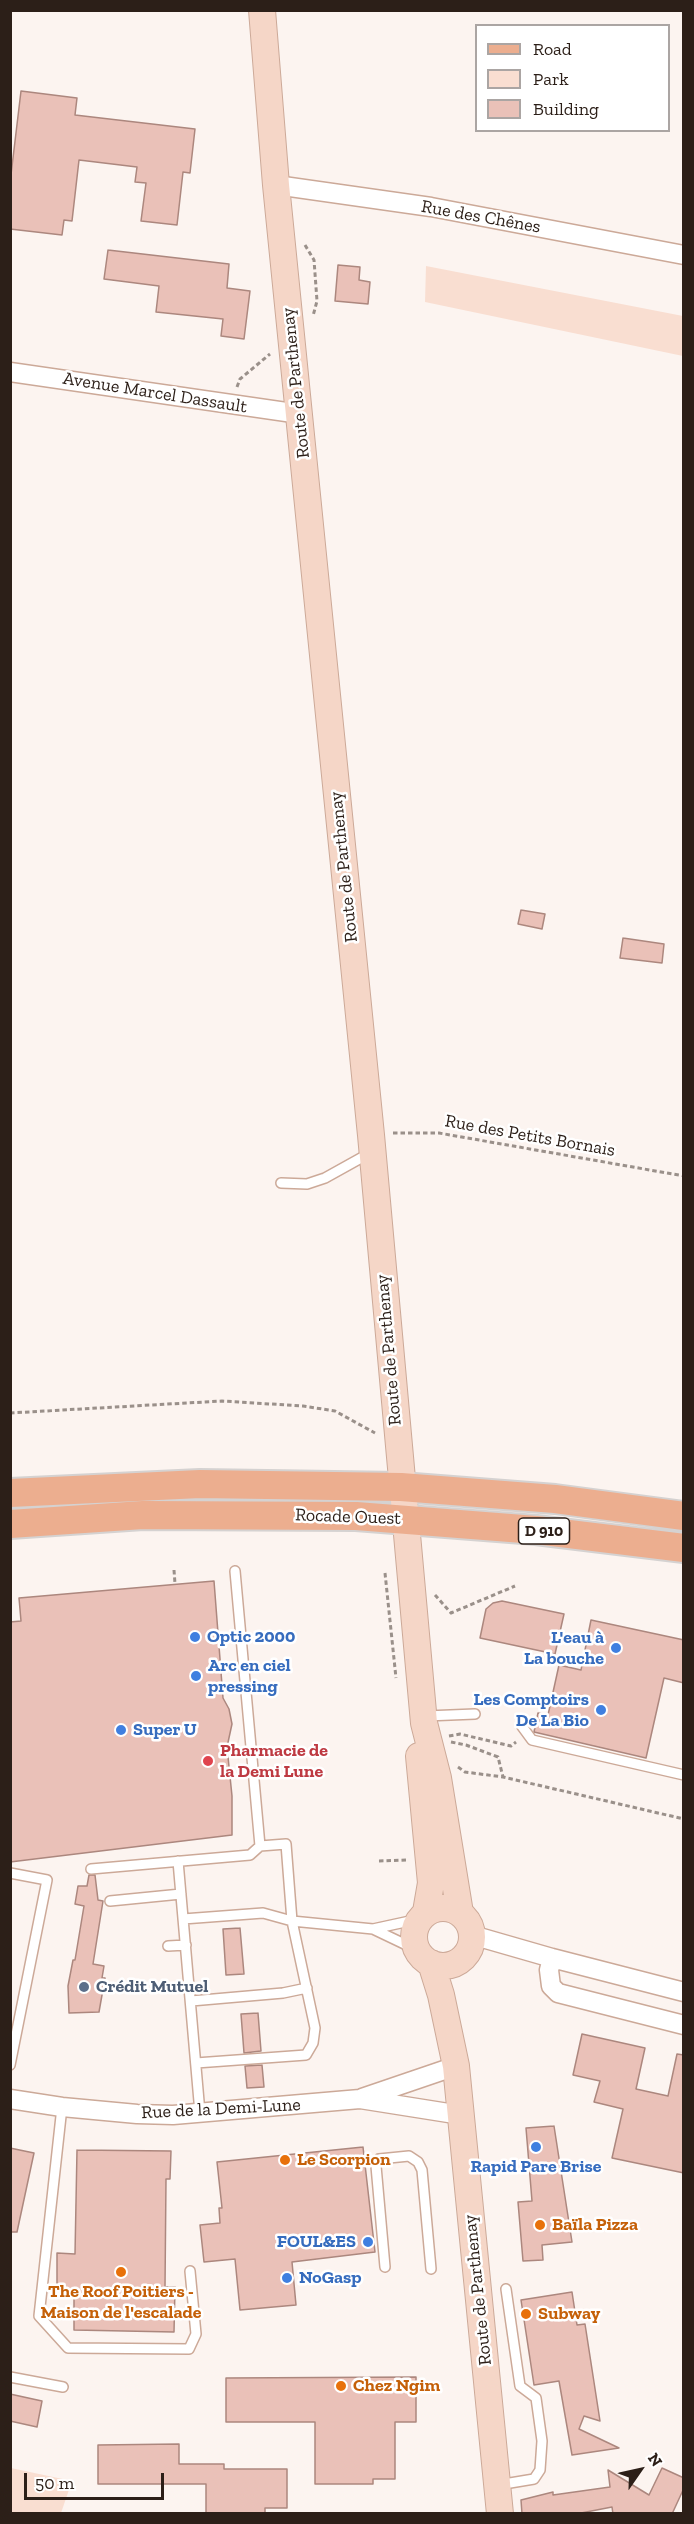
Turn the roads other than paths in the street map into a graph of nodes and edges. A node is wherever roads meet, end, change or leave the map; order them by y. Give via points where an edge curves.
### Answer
1 (262, 10) edge
2 (276, 185) junction
3 (684, 255) edge
4 (10, 372) edge
5 (300, 414) junction
6 (371, 1143) junction
7 (281, 1183) dead end
8 (401, 1487) junction
9 (10, 1493) edge
10 (684, 1516) edge
11 (404, 1518) junction
12 (10, 1524) edge
13 (684, 1548) edge
14 (236, 1571) dead end
15 (475, 1714) dead end
16 (424, 1719) junction
17 (524, 1729) road end
18 (684, 1775) edge
19 (260, 1846) junction
20 (178, 1861) junction
21 (92, 1869) dead end
22 (10, 1873) edge
23 (181, 1893) junction
24 (110, 1901) dead end
25 (423, 1916) junction
26 (183, 1919) junction
27 (292, 1921) junction
28 (466, 1924) junction
29 (373, 1929) junction
30 (186, 1945) junction
31 (168, 1946) dead end
32 (424, 1957) junction
33 (552, 1958) junction
34 (460, 1960) junction
35 (307, 1988) junction
36 (684, 1992) edge
37 (191, 2001) junction
38 (684, 2025) edge
39 (196, 2063) junction
40 (10, 2066) edge
41 (456, 2066) junction
42 (10, 2099) edge
43 (360, 2099) junction
44 (62, 2107) junction
45 (200, 2113) junction
46 (461, 2115) junction
47 (385, 2267) dead end
48 (431, 2269) dead end
49 (190, 2271) dead end
50 (506, 2289) dead end
51 (10, 2377) edge
52 (63, 2387) dead end
53 (498, 2485) junction
54 (500, 2514) edge

1 - 2 main road, Route de Parthenay
2 - 3 street, Rue des Chênes via 431,207
2 - 5 main road, Route de Parthenay
4 - 5 street, Avenue Marcel Dassault
5 - 6 main road, Route de Parthenay
6 - 7 lane via 325,1178 307,1184
6 - 8 main road, Route de Parthenay
8 - 9 main road, Rocade Ouest / D 910 via 200,1484
8 - 10 main road, D 910 via 555,1499
8 - 11 main road, Route de Parthenay
11 - 12 main road, Rocade Ouest / D 910 via 143,1515
11 - 13 main road, Rocade Ouest / D 910
11 - 16 main road, Route de Parthenay
14 - 19 lane
15 - 16 lane
16 - 25 main road, Route de Parthenay via 418,1761 431,1883
16 - 28 main road, Route de Parthenay
17 - 18 lane via 532,1740
19 - 20 lane via 250,1855
19 - 27 lane via 286,1844
20 - 21 lane
20 - 23 lane
22 - 40 lane via 47,1880
23 - 24 lane
23 - 26 lane
25 - 28 main road via 444,1907
25 - 29 lane
25 - 32 main road via 414,1932
26 - 27 lane via 263,1913
26 - 30 lane
27 - 29 lane
27 - 35 lane
28 - 33 street
28 - 34 main road via 468,1951
29 - 32 lane
30 - 31 lane
30 - 37 lane
32 - 34 main road via 444,1966
32 - 41 main road, Route de Parthenay via 441,1995
33 - 36 street
33 - 38 street via 551,1986 558,1993
34 - 41 main road, Route de Parthenay
35 - 37 lane
35 - 39 lane via 315,2028 306,2055
37 - 39 lane
39 - 45 lane
41 - 43 street, Rue de la Demi-Lune
41 - 46 main road, Route de Parthenay
42 - 44 street, Rue de la Demi-Lune
43 - 45 street, Rue de la Demi-Lune
43 - 46 street, Rue de la Demi-Lune
44 - 45 street, Rue de la Demi-Lune via 137,2114
44 - 49 lane via 39,2316 68,2348 189,2349 196,2334
46 - 53 main road, Route de Parthenay
47 - 48 lane via 376,2166 379,2159 409,2156 422,2170
50 - 53 lane via 520,2386 536,2398 542,2440 540,2470 534,2479
51 - 52 lane
53 - 54 main road, Route de Parthenay

